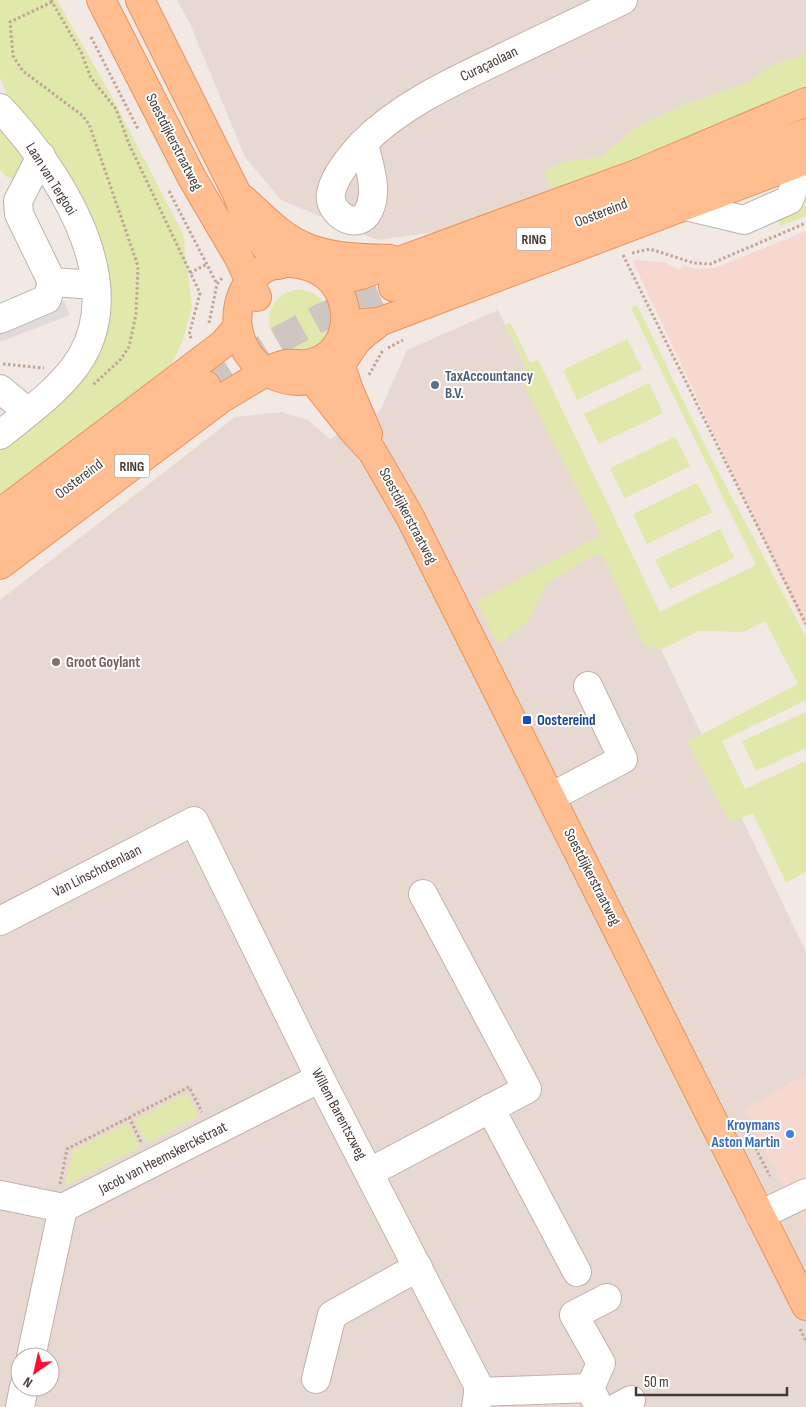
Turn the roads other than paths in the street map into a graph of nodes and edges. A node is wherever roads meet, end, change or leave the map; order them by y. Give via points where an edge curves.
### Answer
1 (101, 0) edge
2 (140, 0) edge
3 (623, 0) edge
4 (806, 102) edge
5 (0, 108) edge
6 (806, 133) edge
7 (364, 143) dead end
8 (40, 156) junction
9 (805, 160) edge
10 (237, 194) junction
11 (399, 259) junction
12 (279, 265) junction
13 (52, 282) junction
14 (250, 282) junction
15 (333, 282) junction
16 (96, 285) junction
17 (393, 287) tunnel mouth
18 (0, 319) edge
19 (237, 328) junction
20 (344, 347) junction
21 (277, 368) junction
22 (312, 379) junction
23 (206, 385) tunnel mouth
24 (0, 389) edge
25 (28, 412) junction
26 (0, 436) edge
27 (372, 451) junction
28 (0, 513) edge
29 (0, 538) edge
30 (0, 565) edge
31 (588, 686) dead end
32 (551, 797) junction
33 (194, 821) joint
34 (423, 894) dead end
35 (0, 920) edge
36 (320, 1078) junction
37 (490, 1108) junction
38 (370, 1172) junction
39 (806, 1193) edge
40 (0, 1195) edge
41 (63, 1208) junction
42 (760, 1215) junction
43 (418, 1267) junction
44 (577, 1272) dead end
45 (607, 1298) dead end
46 (806, 1306) edge
47 (33, 1347) edge
48 (316, 1379) dead end
49 (594, 1398) edge
50 (477, 1399) edge

1 - 14 main road, Soestdijkerstraatweg via 192,178
2 - 10 main road
3 - 7 street, Curaçaolaan via 456,80 402,110
4 - 11 main road, RING via 639,173
5 - 8 street, Laan van Tergooi
6 - 17 main road, Oostereind / RING via 541,236
8 - 13 street via 18,202 19,214
8 - 16 street, Laan van Tergooi via 73,209
9 - 20 main road, RING via 380,322
10 - 11 main road via 280,232 302,246 352,257
10 - 12 main road via 247,222
11 - 15 main road, RING via 361,275
12 - 14 main road
12 - 15 main road via 294,263 308,266
13 - 16 street
13 - 18 street via 47,299
14 - 19 main road via 238,309
14 - 21 main road via 258,299 254,324 258,340
15 - 20 main road via 345,306
16 - 25 street, Laan van Tergooi via 92,329 82,356 58,385
19 - 21 main road via 248,355
19 - 28 main road via 222,344
20 - 21 main road via 312,363
20 - 22 main road
20 - 27 main road, Soestdijkerstraatweg via 349,390 367,427
21 - 22 main road via 285,380
21 - 30 main road, RING via 222,398
22 - 27 main road, Soestdijkerstraatweg
23 - 29 main road, Oostereind / RING
24 - 25 street
25 - 26 street, Laan van Tergooi
27 - 32 main road, Soestdijkerstraatweg via 410,517
31 - 32 street via 623,759
32 - 42 main road, Soestdijkerstraatweg
33 - 35 street, Van Linschotenlaan
33 - 36 street, Willem Barentszweg
34 - 37 street via 527,1089
36 - 38 street, Willem Barentszweg
36 - 41 street, Jacob van Heemskerckstraat
37 - 38 street
37 - 44 street
38 - 43 street, Willem Barentszweg
39 - 42 street
40 - 41 street
41 - 47 street
42 - 46 main road, Soestdijkerstraatweg
43 - 48 street via 332,1315
43 - 50 street, Willem Barentszweg via 479,1387
45 - 49 street via 574,1315 601,1363
49 - 50 street

